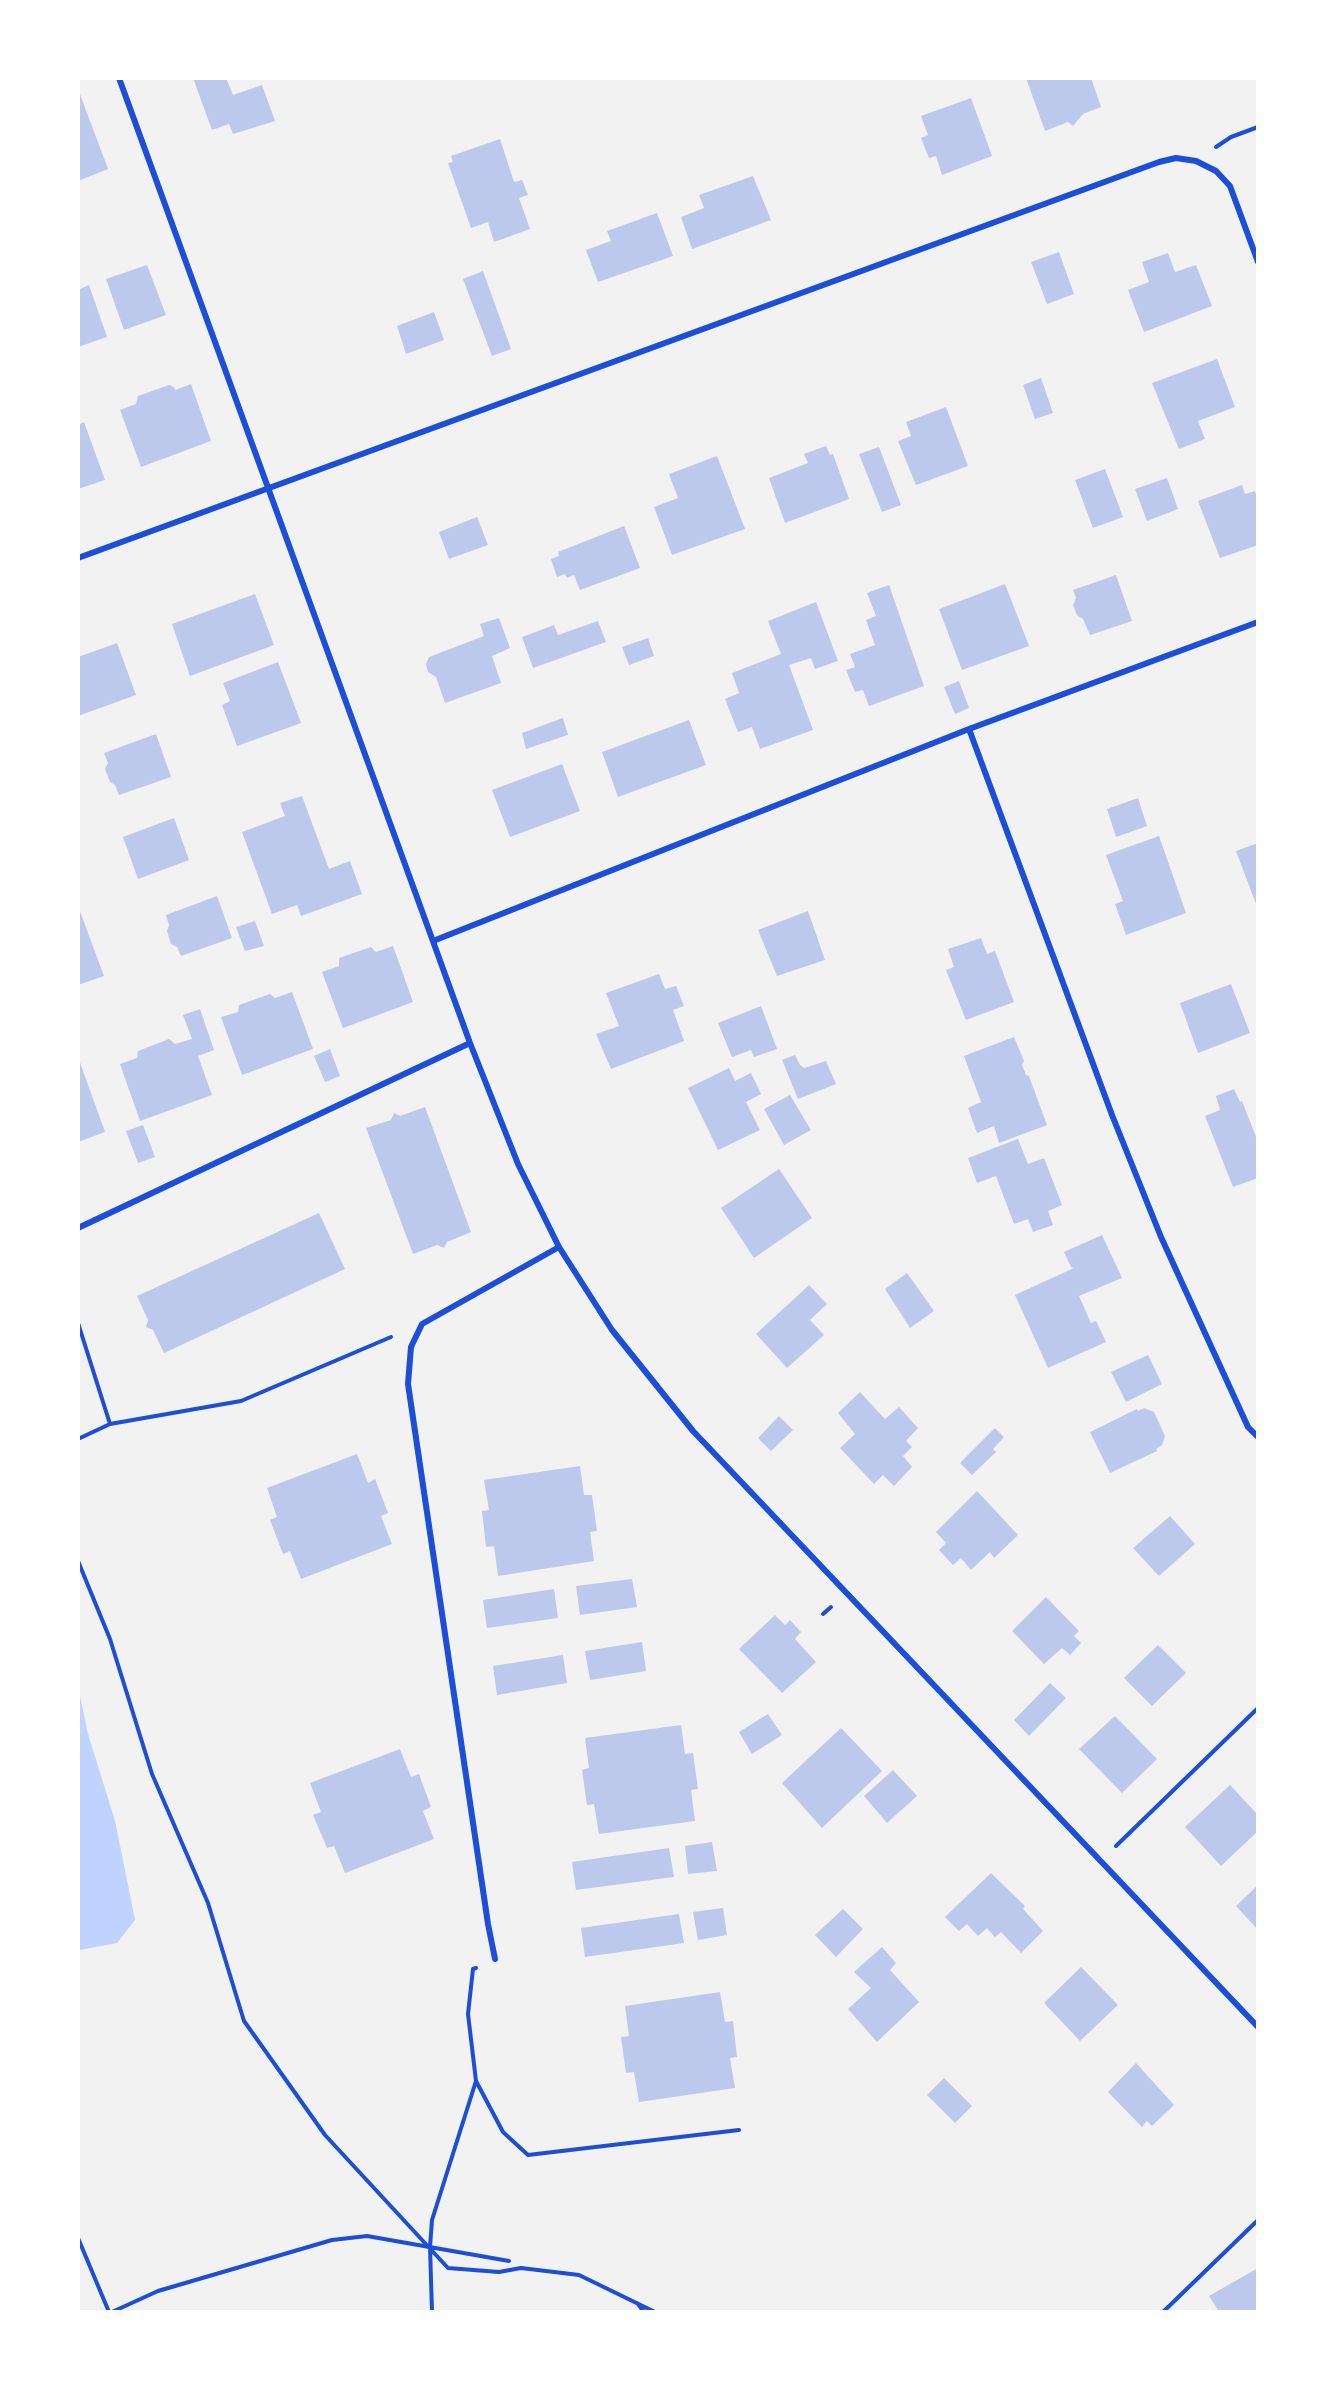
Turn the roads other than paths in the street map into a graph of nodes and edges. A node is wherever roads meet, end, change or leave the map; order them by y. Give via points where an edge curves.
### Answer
1 (119, 78) edge
2 (1258, 262) edge
3 (269, 488) junction
4 (78, 558) edge
5 (1258, 622) edge
6 (969, 729) junction
7 (433, 941) junction
8 (470, 1043) junction
9 (78, 1228) edge
10 (559, 1247) junction
11 (1258, 1437) edge
12 (495, 1959) road end
13 (1258, 2026) edge

1 - 3 street
2 - 3 street via 1230,186 1216,171 1196,161 1176,158
3 - 4 street
3 - 7 street
5 - 6 street
6 - 7 street
6 - 11 street via 1161,1238 1248,1427
7 - 8 street
8 - 9 street
8 - 10 street via 518,1164
10 - 12 street via 422,1324 411,1347 408,1384
10 - 13 street via 612,1330 693,1431

